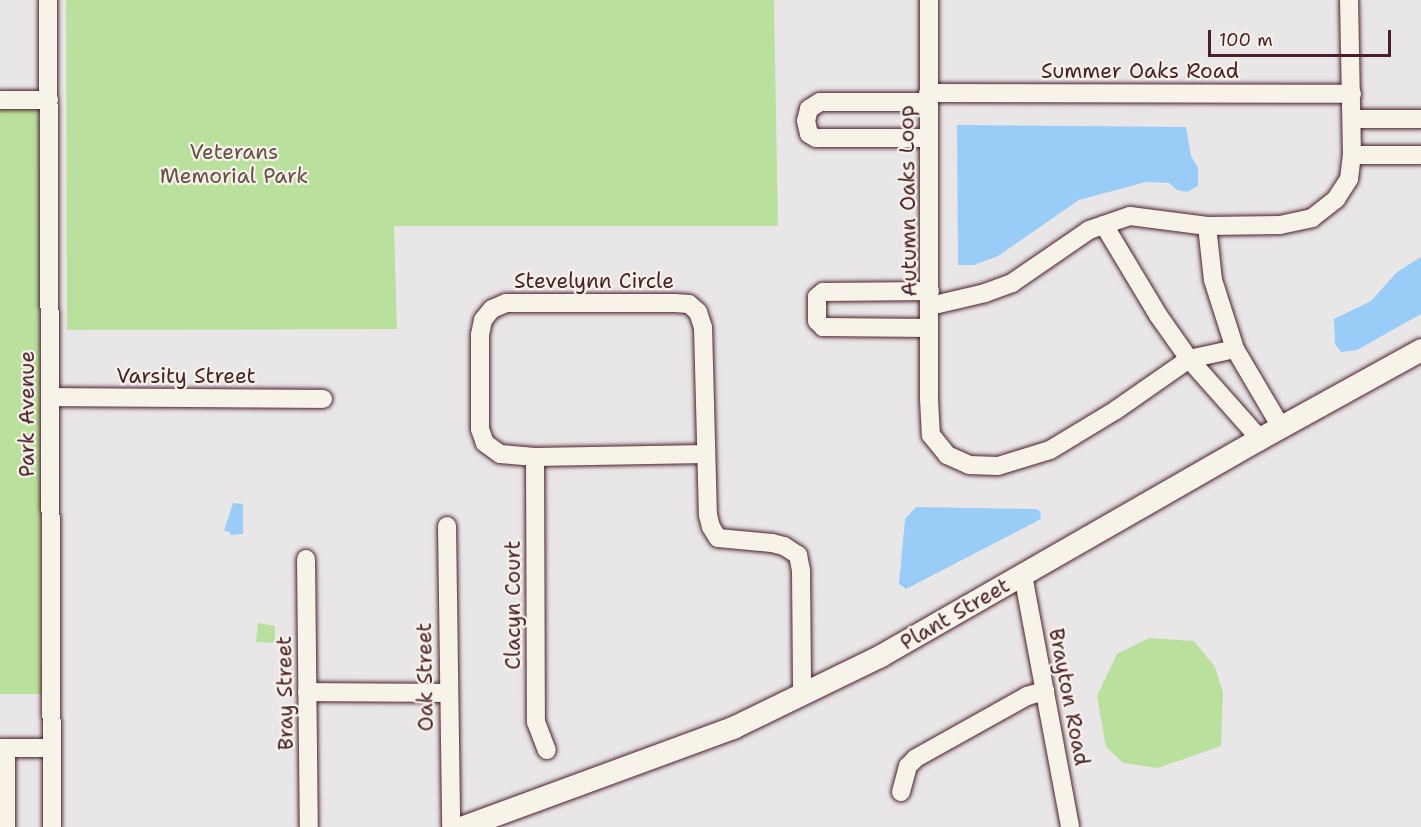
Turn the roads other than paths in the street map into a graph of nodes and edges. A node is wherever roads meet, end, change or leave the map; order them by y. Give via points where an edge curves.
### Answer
1 (48, 0) edge
2 (929, 0) edge
3 (1349, 0) edge
4 (1352, 94) junction
5 (928, 98) junction
6 (0, 100) edge
7 (49, 100) junction
8 (1353, 119) junction
9 (1421, 119) edge
10 (929, 138) junction
11 (1353, 155) junction
12 (1421, 155) edge
13 (1104, 225) junction
14 (1207, 226) junction
15 (930, 298) junction
16 (929, 328) junction
17 (1235, 349) junction
18 (1421, 350) edge
19 (1189, 359) junction
20 (50, 397) junction
21 (323, 399) dead end
22 (1281, 427) junction
23 (1260, 439) junction
24 (706, 454) junction
25 (534, 457) junction
26 (447, 526) dead end
27 (306, 559) dead end
28 (1023, 575) junction
29 (1045, 691) junction
30 (307, 692) junction
31 (447, 693) junction
32 (802, 695) junction
33 (3, 748) edge
34 (51, 748) junction
35 (547, 750) dead end
36 (901, 792) dead end
37 (6, 827) edge
38 (51, 827) edge
39 (309, 827) edge
40 (451, 827) edge
41 (464, 827) edge
42 (1070, 827) edge

1 - 7 street, Park Avenue
2 - 5 street, Autumn Oaks Loop
3 - 4 street, Autumn Oaks Loop
4 - 5 street, Summer Oaks Road
4 - 8 street, Autumn Oaks Loop
5 - 10 street, Autumn Oaks Loop
5 - 10 street, Summer Oaks Road via 820,102 809,109 806,121 809,134 816,138
6 - 7 street
7 - 20 street, Park Avenue
8 - 9 street
8 - 11 street, Autumn Oaks Loop
10 - 15 street, Autumn Oaks Loop
11 - 12 street
11 - 14 street, Autumn Oaks Loop via 1349,179 1336,199 1312,218 1280,225
13 - 14 street, Autumn Oaks Loop via 1130,216
13 - 15 street, Autumn Oaks Loop via 1089,230 1012,283 985,293
13 - 19 street
14 - 17 street via 1213,280
15 - 16 street
15 - 16 street via 823,292 817,297 817,321 823,327
16 - 19 street via 931,435 947,455 969,465 998,466 1050,450
17 - 19 street
17 - 22 street
18 - 22 main road, Plant Street
19 - 23 street
20 - 21 street, Varsity Street
20 - 34 street, Park Avenue
22 - 23 main road, Plant Street
23 - 28 main road, Plant Street
24 - 25 street, Stevelynn Circle
24 - 25 street, Stevelynn Circle via 703,327 698,312 689,304 506,303 492,309 483,320 480,429 484,443 500,454
24 - 32 street via 708,515 718,538 772,543 798,555
25 - 35 street, Clacyn Court via 537,722
26 - 31 street, Oak Street
27 - 30 street, Bray Street
28 - 29 street, Brayton Road
28 - 32 main road, Plant Street via 881,656
29 - 36 street via 1027,696 916,758 908,766
29 - 42 street, Brayton Road
30 - 31 street
30 - 39 street, Bray Street
31 - 40 street, Oak Street
32 - 41 main road, Plant Street via 733,728
33 - 34 street
33 - 37 street
34 - 38 street, Park Avenue

